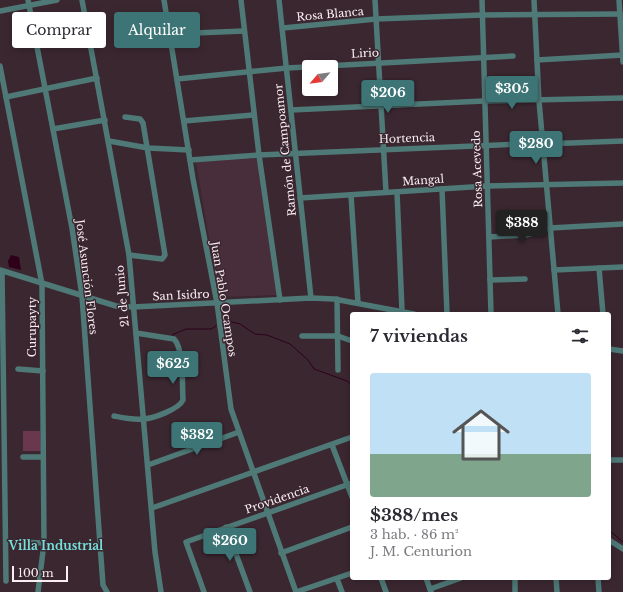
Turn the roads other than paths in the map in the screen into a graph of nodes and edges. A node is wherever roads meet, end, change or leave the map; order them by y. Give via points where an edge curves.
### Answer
1 (57, 0) edge
2 (82, 0) edge
3 (164, 0) edge
4 (241, 0) edge
5 (280, 0) edge
6 (375, 0) edge
7 (482, 0) edge
8 (534, 0) edge
9 (619, 0) edge
10 (29, 3) edge
11 (0, 11) edge
12 (84, 12) edge
13 (166, 12) edge
14 (535, 14) junction
15 (620, 14) junction
16 (482, 15) junction
17 (376, 19) junction
18 (283, 28) junction
19 (244, 31) junction
20 (200, 33) edge
21 (38, 48) edge
22 (91, 48) edge
23 (172, 48) edge
24 (623, 55) edge
25 (513, 56) dead end
26 (483, 58) junction
27 (537, 60) junction
28 (379, 62) junction
29 (623, 62) edge
30 (0, 66) edge
31 (287, 68) junction
32 (249, 72) junction
33 (97, 78) junction
34 (177, 79) junction
35 (45, 88) junction
36 (6, 97) junction
37 (623, 98) edge
38 (484, 101) junction
39 (539, 101) junction
40 (382, 106) junction
41 (291, 110) junction
42 (254, 115) junction
43 (125, 117) dead end
44 (105, 120) junction
45 (184, 121) junction
46 (53, 129) junction
47 (109, 141) junction
48 (623, 141) edge
49 (520, 144) dead end
50 (543, 144) junction
51 (486, 145) junction
52 (148, 148) junction
53 (384, 149) junction
54 (189, 150) junction
55 (294, 153) junction
56 (259, 155) junction
57 (190, 160) junction
58 (623, 184) edge
59 (487, 186) junction
60 (546, 186) junction
61 (442, 189) junction
62 (386, 192) junction
63 (398, 192) junction
64 (351, 195) junction
65 (300, 198) junction
66 (623, 224) edge
67 (550, 228) junction
68 (489, 237) junction
69 (129, 255) junction
70 (623, 267) edge
71 (599, 268) junction
72 (1, 270) edge
73 (554, 270) junction
74 (525, 279) dead end
75 (490, 280) junction
76 (42, 284) junction
77 (82, 296) junction
78 (311, 298) junction
79 (337, 299) junction
80 (280, 300) junction
81 (217, 303) junction
82 (358, 303) junction
83 (133, 307) junction
84 (402, 311) junction
85 (406, 312) edge
86 (447, 312) edge
87 (491, 312) edge
88 (558, 312) edge
89 (603, 312) edge
90 (136, 333) junction
91 (302, 336) dead end
92 (338, 336) junction
93 (350, 340) edge
94 (611, 349) edge
95 (623, 351) edge
96 (18, 369) dead end
97 (338, 370) dead end
98 (43, 371) junction
99 (114, 416) dead end
100 (144, 420) junction
101 (238, 432) junction
102 (350, 438) edge
103 (332, 445) junction
104 (23, 457) dead end
105 (43, 457) junction
106 (611, 460) edge
107 (623, 460) edge
108 (148, 465) junction
109 (253, 474) junction
110 (350, 484) edge
111 (2, 492) edge
112 (152, 508) junction
113 (267, 513) junction
114 (226, 527) junction
115 (350, 529) edge
116 (611, 541) edge
117 (19, 542) dead end
118 (44, 543) junction
119 (623, 549) edge
120 (281, 553) junction
121 (350, 574) edge
122 (337, 579) junction
123 (382, 580) edge
124 (427, 580) edge
125 (456, 580) edge
126 (515, 580) edge
127 (556, 580) edge
128 (598, 580) edge
129 (6, 581) dead end
130 (430, 590) edge
131 (38, 592) edge
132 (107, 592) edge
133 (161, 592) edge
134 (204, 592) edge
135 (250, 592) edge
136 (296, 592) edge
137 (342, 592) edge
138 (386, 592) edge
139 (515, 592) edge
140 (557, 592) edge
141 (599, 592) edge

1 - 10 street
2 - 12 street, 21 de Junio
3 - 13 street, Juan Pablo Ocampos
4 - 19 street
5 - 18 street, Ramón de Campoamor
6 - 17 street
7 - 16 street, Rosa Acevedo
8 - 14 street
9 - 15 street
10 - 11 street
14 - 15 street, Rosa Blanca
14 - 16 street, Rosa Blanca
14 - 27 street
15 - 24 street
16 - 17 street, Rosa Blanca
16 - 26 street, Rosa Acevedo
17 - 18 street, Rosa Blanca
17 - 28 street
18 - 31 street, Ramón de Campoamor
19 - 20 street
19 - 32 street
21 - 35 street, José Asunción Flores
22 - 33 street, 21 de Junio
23 - 34 street, Juan Pablo Ocampos
24 - 27 street
24 - 29 street
25 - 26 street, Lirio
26 - 28 street, Lirio
26 - 38 street, Rosa Acevedo
27 - 39 street
28 - 31 street, Lirio
28 - 40 street
30 - 36 street, Curupayty
31 - 32 street, Lirio
31 - 41 street, Ramón de Campoamor
32 - 34 street, Lirio
32 - 42 street
33 - 35 street
33 - 44 street, 21 de Junio
34 - 45 street, Juan Pablo Ocampos
35 - 36 street
35 - 46 street, José Asunción Flores
36 - 76 street, Curupayty
37 - 39 street
38 - 39 street
38 - 40 street
38 - 51 street, Rosa Acevedo
39 - 50 street
40 - 41 street
40 - 53 street
41 - 55 street, Ramón de Campoamor
42 - 45 street
42 - 56 street
43 - 52 street via 142,120
44 - 46 street
44 - 47 street, 21 de Junio
45 - 54 street, Juan Pablo Ocampos
46 - 77 street, José Asunción Flores
47 - 52 street
47 - 69 street, 21 de Junio
48 - 50 street
49 - 51 street, Hortencia
50 - 60 street
51 - 53 street, Hortencia
51 - 59 street, Rosa Acevedo
52 - 54 street
52 - 69 street via 165,255 162,259
53 - 55 street, Hortencia
53 - 62 street
54 - 57 street, Juan Pablo Ocampos
55 - 56 street, Hortencia
55 - 65 street, Ramón de Campoamor
56 - 57 street, Hortencia
56 - 80 street
57 - 81 street, Juan Pablo Ocampos
58 - 60 street, Mangal
59 - 60 street, Mangal
59 - 61 street, Mangal
59 - 68 street, Rosa Acevedo
60 - 67 street
61 - 63 street, Mangal
61 - 86 street
62 - 63 street, Mangal
62 - 64 street, Mangal
63 - 84 street
64 - 65 street, Mangal
64 - 82 street
65 - 78 street, Ramón de Campoamor
66 - 67 street
67 - 68 street via 526,235
67 - 73 street
68 - 75 street, Rosa Acevedo
69 - 83 street, 21 de Junio
70 - 71 street
71 - 73 street
71 - 89 street
72 - 76 street, San Isidro
72 - 111 street
73 - 88 street
74 - 75 street
75 - 87 street, Rosa Acevedo
76 - 77 street, San Isidro
76 - 98 street, Curupayty
77 - 83 street, San Isidro via 106,304
77 - 132 street, José Asunción Flores via 103,585
78 - 79 street, San Isidro
78 - 80 street, San Isidro
79 - 82 street, San Isidro
79 - 92 street
80 - 81 street, San Isidro
81 - 83 street, San Isidro
81 - 101 street, Juan Pablo Ocampos via 231,409
82 - 84 street, San Isidro
83 - 90 street, 21 de Junio
84 - 85 street, San Isidro
90 - 100 street, 21 de Junio
90 - 100 street via 174,339 180,350 183,400 181,405
91 - 92 street
92 - 93 street
92 - 97 street
94 - 95 street
96 - 98 street
98 - 105 street, Curupayty
99 - 100 street
100 - 108 street, 21 de Junio
101 - 108 street
101 - 109 street, Juan Pablo Ocampos
102 - 103 street
103 - 109 street
103 - 110 street
104 - 105 street
105 - 118 street, Curupayty
106 - 107 street
108 - 112 street, 21 de Junio
109 - 112 street
109 - 113 street, Juan Pablo Ocampos
110 - 113 street, Providencia
111 - 129 street
112 - 133 street, 21 de Junio
113 - 114 street, Providencia
113 - 120 street, Juan Pablo Ocampos
114 - 134 street, Providencia via 186,542
114 - 135 street
115 - 120 street
116 - 119 street
117 - 118 street
118 - 131 street, Curupayty
120 - 136 street, Juan Pablo Ocampos
121 - 122 street
122 - 136 street
122 - 137 street
123 - 138 street
124 - 130 street
125 - 130 street
126 - 139 street
127 - 140 street
128 - 141 street

